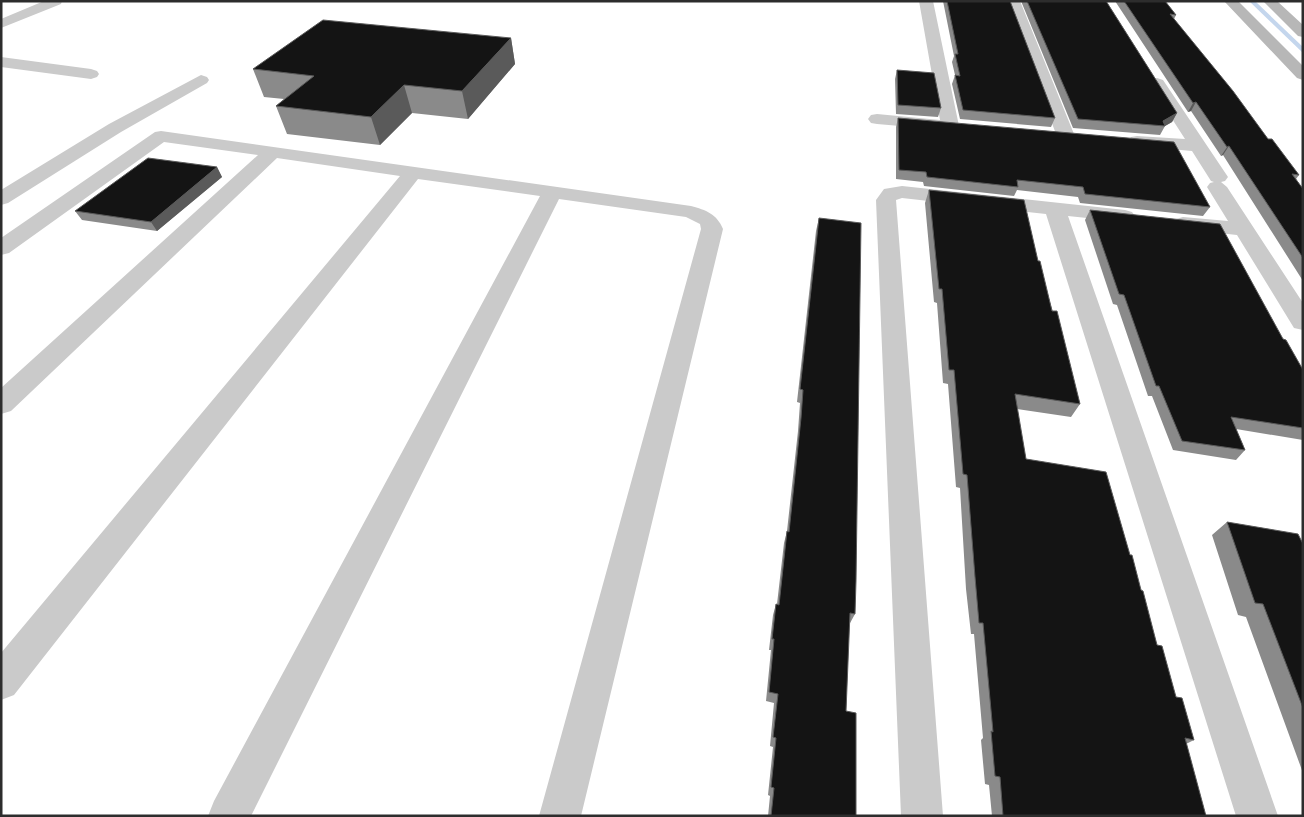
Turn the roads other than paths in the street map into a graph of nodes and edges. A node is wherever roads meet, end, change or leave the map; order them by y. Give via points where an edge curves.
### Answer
1 (56, 1) edge
2 (926, 1) edge
3 (1013, 1) edge
4 (1230, 1) edge
5 (1269, 1) edge
6 (5, 21) edge
7 (1303, 33) edge
8 (1, 62) edge
9 (1147, 66) edge
10 (91, 74) dead end
11 (1303, 75) edge
12 (201, 80) dead end
13 (876, 119) dead end
14 (950, 126) junction
15 (970, 127) edge
16 (115, 128) junction
17 (1046, 132) edge
18 (1065, 134) junction
19 (161, 136) junction
20 (1084, 136) edge
21 (1122, 139) edge
22 (1198, 146) junction
23 (274, 151) junction
24 (414, 171) junction
25 (552, 193) junction
26 (1, 199) edge
27 (1055, 209) junction
28 (1242, 229) junction
29 (1, 248) edge
30 (1303, 322) edge
31 (1, 404) edge
32 (1, 682) edge
33 (229, 816) edge
34 (560, 816) edge
35 (922, 816) edge
36 (1257, 816) edge

1 - 6 street
2 - 14 street
3 - 18 street
4 - 11 street
5 - 7 street
8 - 10 street
9 - 22 street
12 - 16 street
13 - 14 street
14 - 15 street
16 - 19 street
16 - 26 street
17 - 18 street
18 - 20 street
19 - 23 street
19 - 29 street
21 - 22 street
22 - 28 street
23 - 24 street
23 - 31 street
24 - 25 street
24 - 32 street
25 - 33 street
25 - 34 street via 691,212 708,220 712,229
27 - 28 street
27 - 35 street via 902,192 891,194 886,200
27 - 36 street
28 - 30 street

